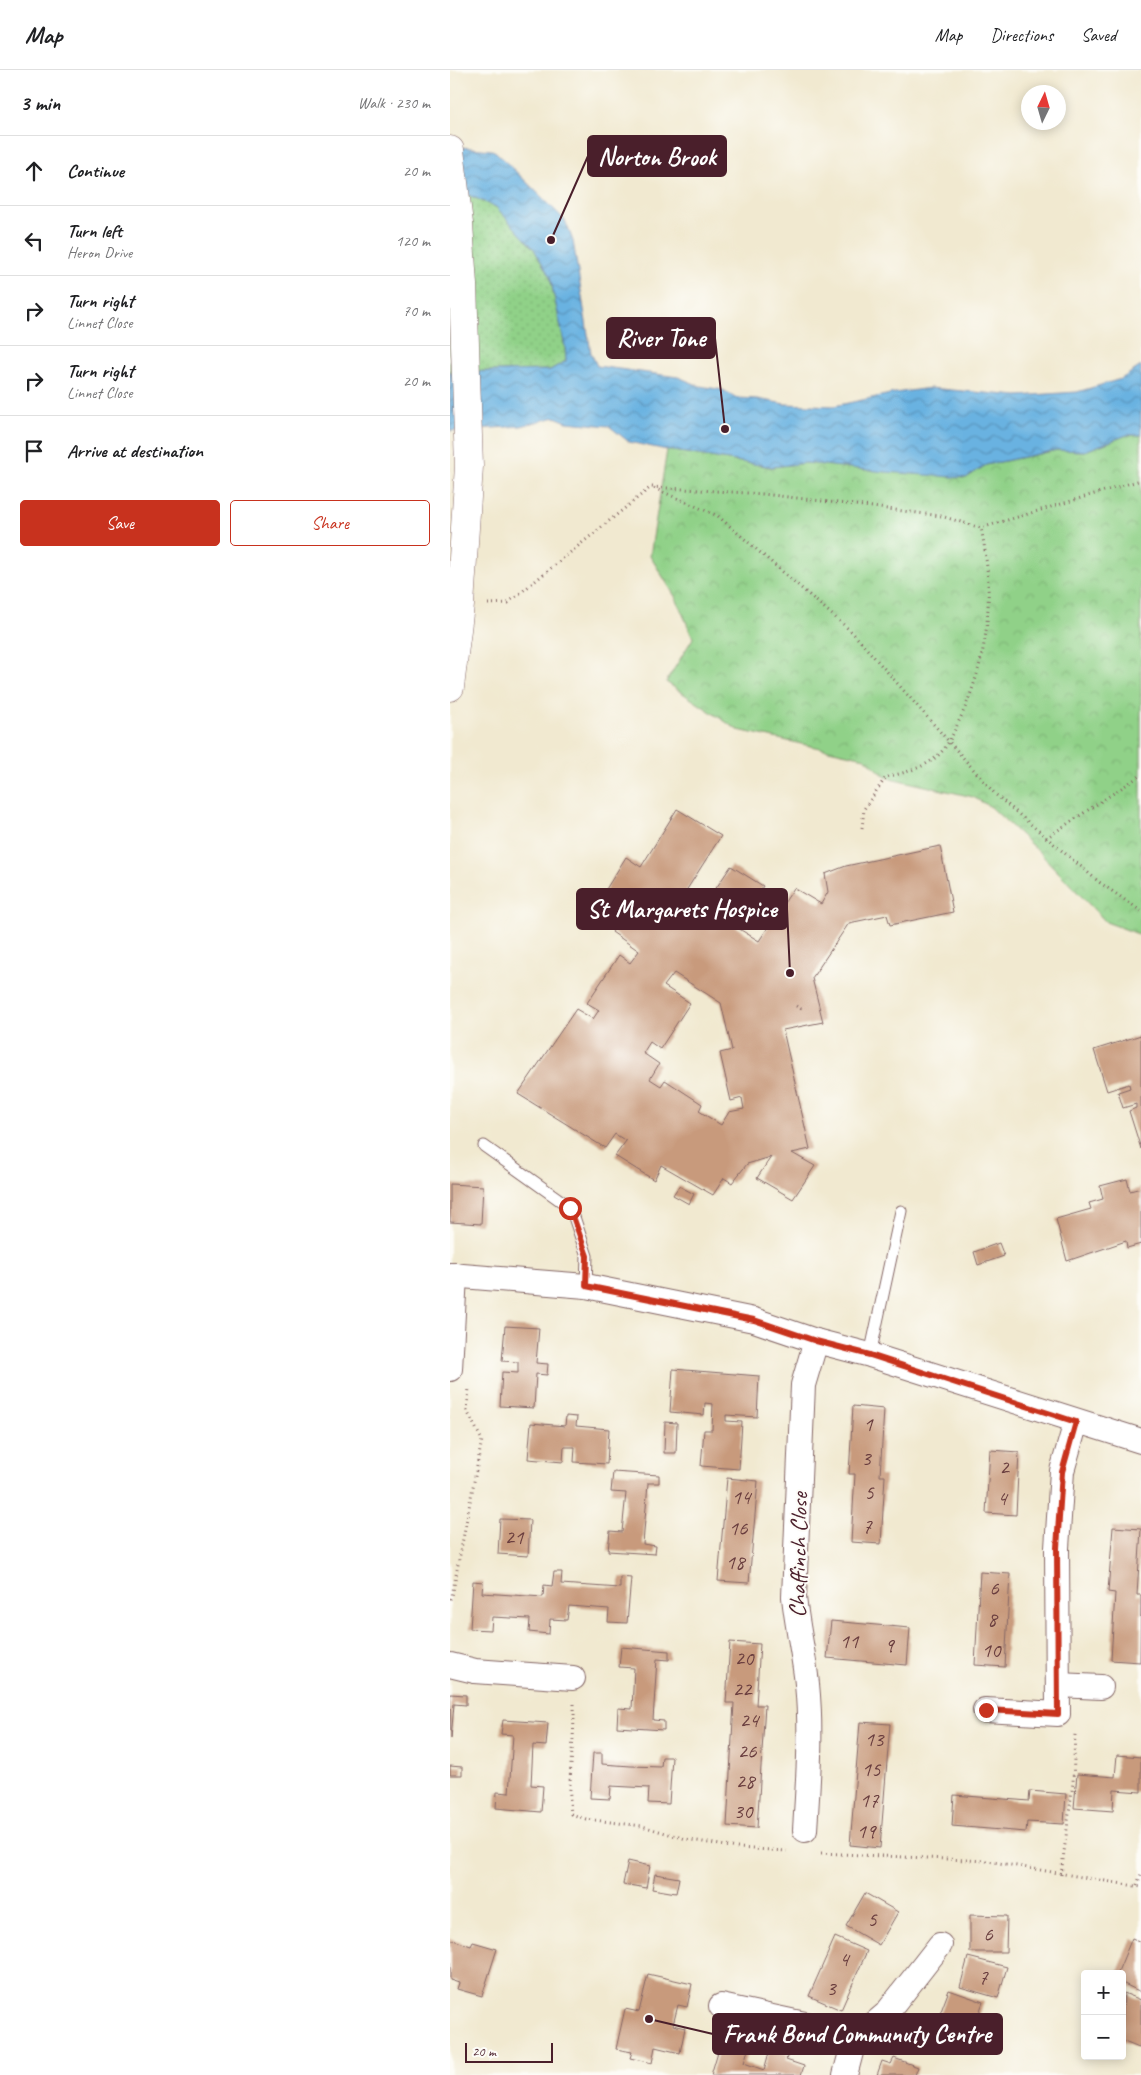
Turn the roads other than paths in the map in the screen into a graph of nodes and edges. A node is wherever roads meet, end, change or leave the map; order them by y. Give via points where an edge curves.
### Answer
1 (450, 150) edge
2 (450, 686) edge
3 (484, 1146) dead end
4 (901, 1211) dead end
5 (453, 1275) edge
6 (586, 1286) junction
7 (816, 1341) junction
8 (870, 1355) junction
9 (450, 1369) edge
10 (1076, 1422) junction
11 (1141, 1441) edge
12 (450, 1666) edge
13 (573, 1678) dead end
14 (1058, 1686) junction
15 (1101, 1687) dead end
16 (986, 1710) dead end
17 (805, 1830) dead end
18 (940, 1945) dead end
19 (721, 2006) dead end
20 (854, 2041) junction
21 (844, 2075) edge

1 - 2 main road via 463,276 469,466 460,605
3 - 6 lane via 570,1208 587,1256
4 - 8 lane
5 - 6 street
5 - 9 street
6 - 7 street via 754,1320
7 - 8 street
7 - 17 street, Chaffinch Close via 803,1385 794,1597 807,1683 810,1746
8 - 10 street
10 - 11 street
10 - 14 street via 1062,1472 1058,1539
12 - 13 street via 475,1671
14 - 15 street
14 - 16 street via 1058,1714
18 - 20 street via 886,2014
19 - 20 street via 814,2026
20 - 21 street

